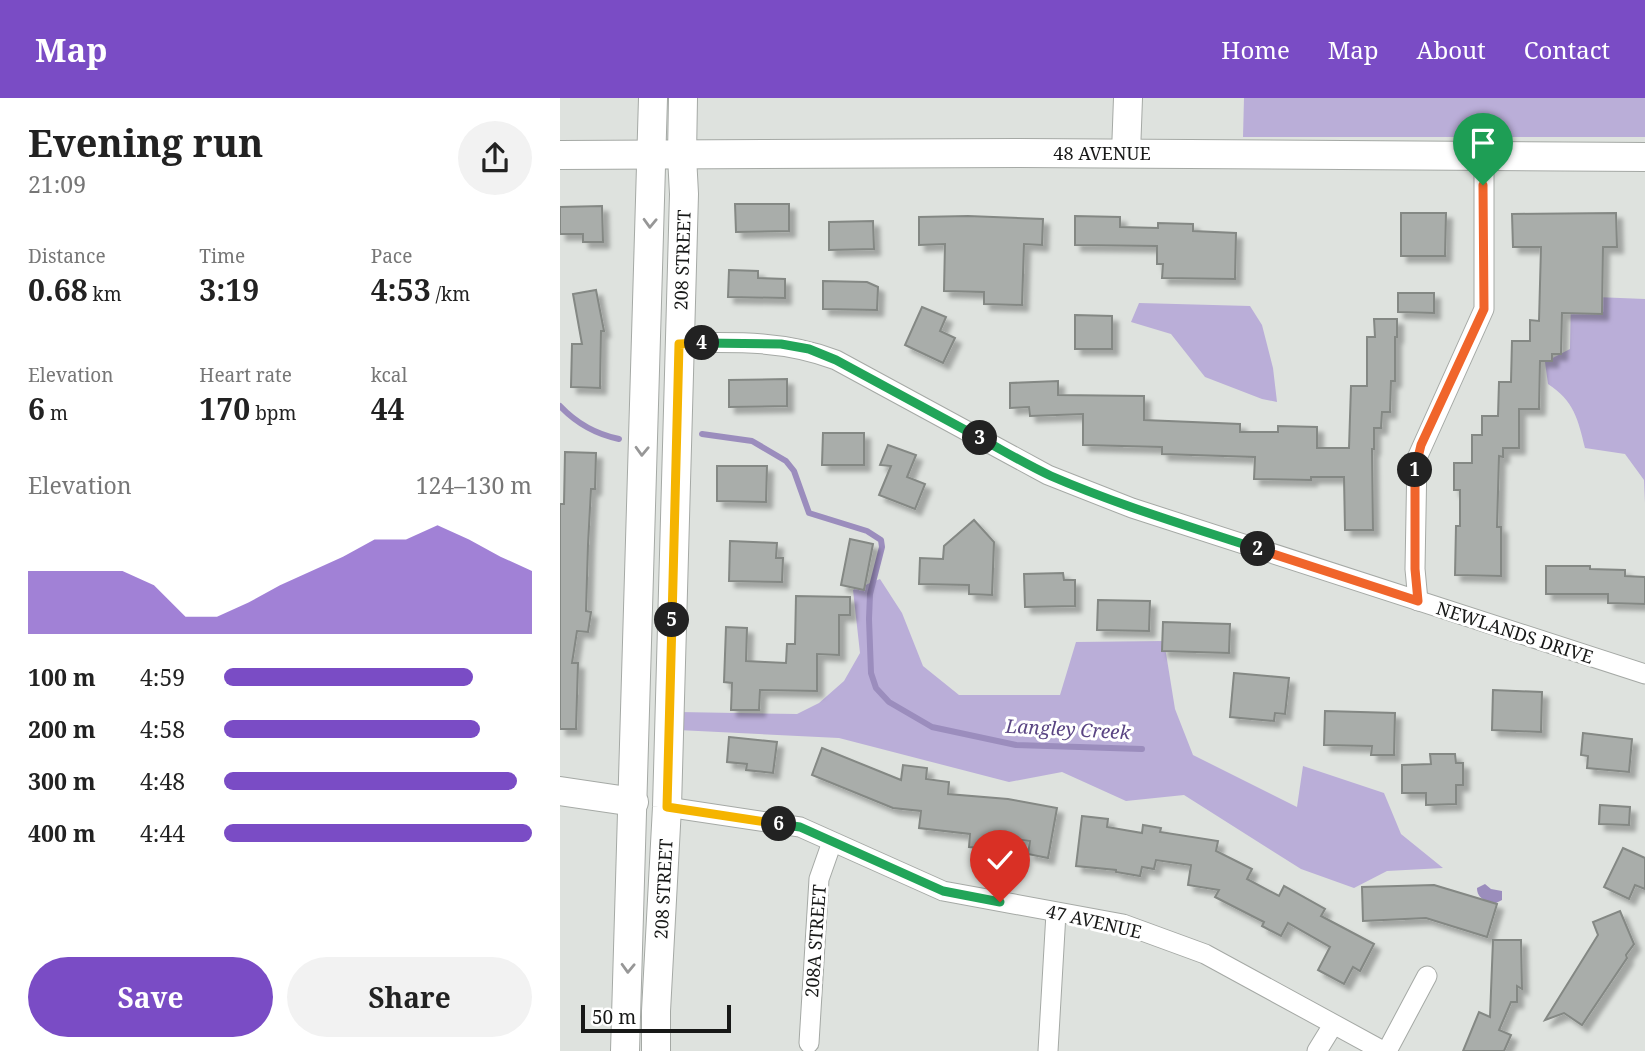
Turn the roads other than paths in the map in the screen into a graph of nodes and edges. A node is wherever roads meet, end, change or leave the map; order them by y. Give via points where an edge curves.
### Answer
1 (653, 98) edge
2 (683, 98) edge
3 (1128, 98) edge
4 (1126, 153) junction
5 (560, 155) edge
6 (652, 155) junction
7 (682, 156) junction
8 (1484, 156) junction
9 (1645, 158) edge
10 (679, 344) junction
11 (639, 558) junction
12 (1418, 601) junction
13 (1645, 674) edge
14 (560, 791) edge
15 (634, 802) junction
16 (667, 807) junction
17 (832, 842) junction
18 (1056, 912) junction
19 (1427, 976) dead end
20 (656, 1011) junction
21 (1333, 1025) junction
22 (809, 1043) dead end
23 (625, 1051) edge
24 (656, 1051) edge
25 (1048, 1051) edge
26 (1317, 1051) edge
27 (1385, 1051) edge

1 - 6 main road, 208 STREET
2 - 7 main road, 208 STREET
3 - 4 main road
4 - 7 main road, 48 AVENUE
4 - 8 main road, 48 AVENUE
5 - 6 main road, 48 AVENUE
6 - 7 main road, 48 AVENUE
6 -> 11 main road, 208 STREET
7 - 10 main road, 208 STREET
8 - 9 main road, 48 AVENUE
8 - 12 street via 1484,309 1417,458
10 - 12 street, NEWLANDS DRIVE via 781,344 809,349 1048,475 1132,508
10 - 16 main road, 208 STREET
11 - 15 main road, 208 STREET
11 - 16 main road via 652,698 650,785
12 - 13 street, NEWLANDS DRIVE
14 - 15 main road
15 - 20 main road via 648,835 645,919
15 -> 23 main road, 208 STREET
16 - 17 street, 47 AVENUE via 800,827
16 - 20 main road, 208 STREET
17 - 18 street, 47 AVENUE via 943,891
17 - 22 street, 208A STREET via 819,879
18 - 21 street, 47 AVENUE via 1123,924 1205,954
18 - 25 street
19 - 27 street
20 - 24 main road, 208 STREET
21 - 26 street
21 - 27 street, 47 AVENUE

